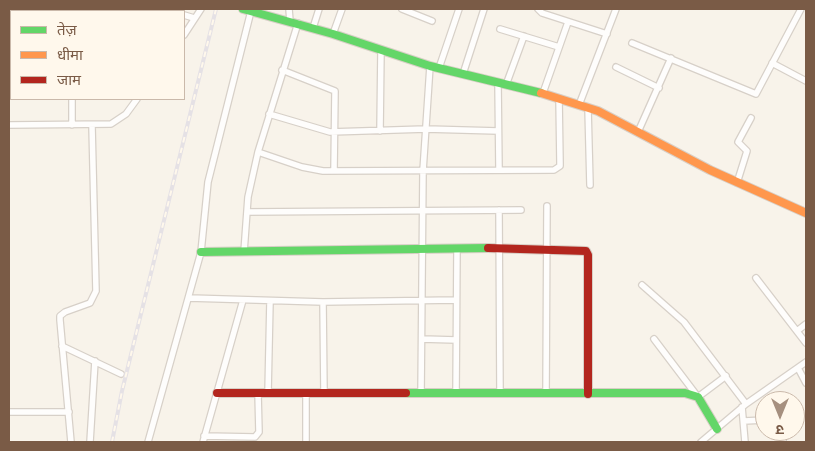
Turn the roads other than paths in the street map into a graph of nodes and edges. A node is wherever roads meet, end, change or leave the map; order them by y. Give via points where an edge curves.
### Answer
1 (201, 9) edge
2 (242, 9) edge
3 (290, 9) edge
4 (319, 9) edge
5 (342, 9) edge
6 (402, 9) edge
7 (459, 9) edge
8 (484, 9) edge
9 (538, 9) edge
10 (616, 9) edge
11 (801, 9) edge
12 (251, 11) junction
13 (419, 12) edge
14 (185, 16) edge
15 (194, 18) junction
16 (432, 20) dead end
17 (294, 22) junction
18 (568, 22) junction
19 (312, 28) junction
20 (500, 29) dead end
21 (185, 33) edge
22 (333, 34) junction
23 (607, 34) junction
24 (524, 36) junction
25 (632, 43) dead end
26 (559, 47) junction
27 (381, 50) junction
28 (671, 58) junction
29 (772, 63) junction
30 (430, 66) junction
31 (616, 67) dead end
32 (439, 68) junction
33 (282, 70) junction
34 (463, 74) junction
35 (806, 81) edge
36 (498, 83) junction
37 (506, 85) junction
38 (659, 88) junction
39 (543, 93) junction
40 (559, 98) junction
41 (72, 100) edge
42 (136, 100) edge
43 (579, 105) junction
44 (588, 108) junction
45 (269, 114) junction
46 (751, 118) dead end
47 (9, 125) edge
48 (72, 126) junction
49 (92, 126) junction
50 (426, 129) junction
51 (380, 131) junction
52 (498, 131) junction
53 (335, 132) junction
54 (638, 132) junction
55 (258, 152) junction
56 (499, 169) junction
57 (334, 171) junction
58 (423, 171) junction
59 (737, 183) junction
60 (590, 185) dead end
61 (547, 206) dead end
62 (423, 210) junction
63 (499, 210) junction
64 (521, 210) dead end
65 (247, 212) junction
66 (806, 213) edge
67 (499, 248) junction
68 (457, 249) junction
69 (423, 250) junction
70 (546, 250) junction
71 (200, 252) junction
72 (244, 252) junction
73 (756, 278) dead end
74 (642, 285) dead end
75 (189, 298) junction
76 (243, 300) junction
77 (422, 300) junction
78 (456, 300) junction
79 (270, 301) junction
80 (323, 302) junction
81 (806, 324) edge
82 (797, 331) junction
83 (422, 339) junction
84 (654, 339) dead end
85 (456, 340) junction
86 (806, 343) edge
87 (62, 346) junction
88 (94, 361) junction
89 (806, 362) edge
90 (798, 368) junction
91 (121, 374) dead end
92 (726, 376) junction
93 (806, 383) edge
94 (217, 393) junction
95 (258, 393) junction
96 (268, 393) junction
97 (306, 393) junction
98 (324, 393) junction
99 (421, 394) junction
100 (456, 394) junction
101 (500, 394) junction
102 (546, 394) junction
103 (588, 394) junction
104 (698, 397) junction
105 (744, 406) junction
106 (9, 412) edge
107 (69, 412) junction
108 (755, 420) edge
109 (744, 421) junction
110 (717, 429) junction
111 (203, 439) edge
112 (230, 440) edge
113 (71, 442) edge
114 (90, 442) edge
115 (148, 442) edge
116 (306, 442) edge
117 (701, 442) edge
118 (744, 442) edge

1 - 15 street
2 - 12 street
3 - 17 street
4 - 19 street
5 - 22 street
6 - 13 street
7 - 32 street
8 - 34 street
9 - 18 street
10 - 23 street
11 - 29 street
12 - 17 street
12 - 71 street via 208,182
13 - 16 street
14 - 15 street
15 - 21 street
17 - 19 street
17 - 33 street
18 - 23 street
18 - 26 street
19 - 22 street
20 - 24 street
22 - 27 street
23 - 43 street
24 - 26 street
24 - 37 street
25 - 28 street
26 - 39 street
27 - 30 street
27 - 51 street
28 - 29 street via 756,94
28 - 38 street
29 - 35 street
30 - 32 street
30 - 50 street
31 - 38 street
32 - 34 street
33 - 45 street
33 - 53 street via 333,89 336,95
34 - 36 street
36 - 37 street
36 - 52 street
37 - 39 street
38 - 54 street
39 - 40 street
40 - 43 street
40 - 56 street via 560,166 554,170
41 - 48 street
42 - 49 street via 120,120
43 - 44 street
44 - 54 street via 613,117
44 - 60 street
45 - 53 street via 314,129
45 - 55 street
46 - 59 street via 738,140 738,144 747,151
47 - 48 street
48 - 49 street
49 - 87 street via 96,290 90,303 60,316
50 - 51 street
50 - 52 street
50 - 58 street
51 - 53 street
52 - 56 street
53 - 57 street
54 - 59 street
55 - 57 street via 302,167
55 - 65 street
56 - 58 street
57 - 58 street
58 - 62 street
59 - 66 street
61 - 70 street
62 - 63 street
62 - 65 street
62 - 69 street
63 - 64 street
63 - 67 street
65 - 72 street
67 - 68 street
67 - 70 street
67 - 101 street
68 - 69 street
68 - 78 street
69 - 72 street
69 - 77 street
70 - 102 street
70 - 103 street via 588,252
71 - 72 street
71 - 75 street
73 - 82 street
74 - 92 street via 684,322
75 - 76 street
75 - 115 street
76 - 79 street
76 - 94 street
77 - 78 street
77 - 80 street
77 - 83 street
78 - 85 street
79 - 80 street
79 - 96 street
80 - 98 street
81 - 82 street
82 - 86 street
83 - 85 street
83 - 99 street
84 - 104 street
85 - 100 street
87 - 88 street
87 - 107 street
88 - 91 street
88 - 114 street
89 - 90 street
90 - 93 street
90 - 105 street
92 - 104 street
92 - 105 street
94 - 95 street
94 - 111 street
95 - 96 street
95 - 112 street via 258,435
96 - 97 street
97 - 98 street
97 - 116 street
98 - 99 street
99 - 100 street
100 - 101 street
101 - 102 street
102 - 103 street
103 - 104 street via 686,393
104 - 110 street
105 - 109 street
105 - 110 street
106 - 107 street
107 - 113 street
108 - 109 street
109 - 118 street
110 - 117 street
111 - 112 street

